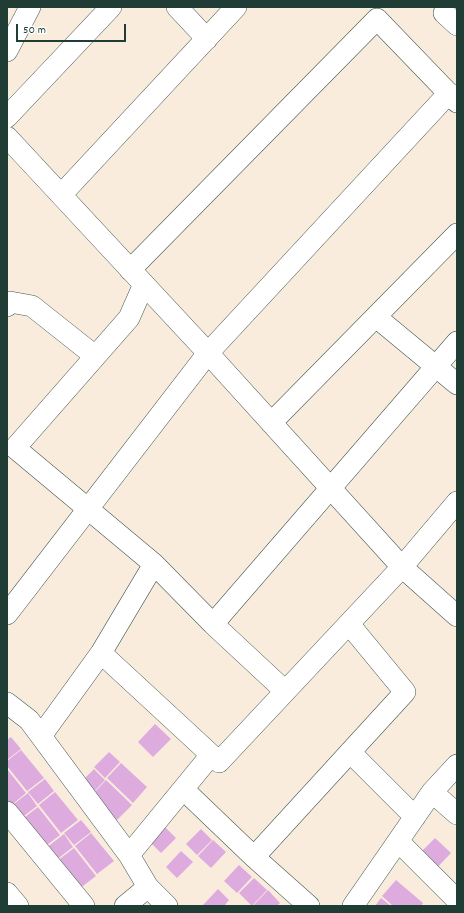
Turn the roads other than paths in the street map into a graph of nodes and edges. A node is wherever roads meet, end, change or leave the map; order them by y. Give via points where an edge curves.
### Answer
1 (30, 7) edge
2 (111, 7) edge
3 (177, 7) edge
4 (236, 7) edge
5 (207, 39) junction
6 (7, 52) edge
7 (453, 97) edge
8 (7, 117) edge
9 (7, 137) edge
10 (61, 195) junction
11 (457, 234) edge
12 (137, 277) junction
13 (7, 306) edge
14 (376, 317) junction
15 (457, 342) edge
16 (208, 354) junction
17 (95, 356) junction
18 (436, 367) junction
19 (457, 384) edge
20 (271, 423) junction
21 (10, 449) edge
22 (330, 488) junction
23 (457, 502) edge
24 (88, 509) junction
25 (154, 564) junction
26 (402, 567) junction
27 (7, 614) edge
28 (457, 616) edge
29 (213, 624) junction
30 (349, 624) junction
31 (101, 652) junction
32 (285, 691) junction
33 (7, 703) edge
34 (41, 736) junction
35 (350, 752) junction
36 (211, 754) junction
37 (457, 765) edge
38 (183, 789) junction
39 (432, 792) junction
40 (7, 812) edge
41 (457, 814) edge
42 (415, 817) junction
43 (398, 841) junction
44 (129, 856) junction
45 (254, 857) junction
46 (148, 887) junction
47 (7, 893) edge
48 (457, 900) edge
49 (18, 906) edge
50 (84, 906) edge
51 (124, 906) edge
52 (167, 906) edge
53 (309, 906) edge
54 (353, 906) edge

1 - 6 street
2 - 8 street
3 - 5 street
4 - 5 street
5 - 10 street
7 - 12 street via 377,19
7 - 16 street
9 - 10 street
10 - 12 street
11 - 14 street
12 - 16 street
12 - 17 street via 129,318
13 - 17 street via 10,302 32,306
14 - 18 street
14 - 20 street
15 - 18 street
16 - 20 street
16 - 24 street
17 - 21 street
18 - 19 street
18 - 22 street
20 - 22 street
21 - 24 street
22 - 26 street
22 - 29 street
23 - 26 street
24 - 25 street
24 - 27 street
25 - 29 street
25 - 31 street
26 - 28 street
26 - 30 street
29 - 32 street
30 - 32 street
30 - 35 street via 405,692
31 - 34 street
31 - 36 street
32 - 36 street via 219,762
33 - 34 street via 29,720
34 - 44 street
35 - 42 street
35 - 45 street
36 - 38 street
37 - 39 street
38 - 44 street
38 - 45 street
39 - 41 street
39 - 42 street
40 - 50 street
42 - 43 street
43 - 48 street
43 - 54 street
44 - 46 street
45 - 53 street
46 - 51 street
46 - 52 street
47 - 49 street

